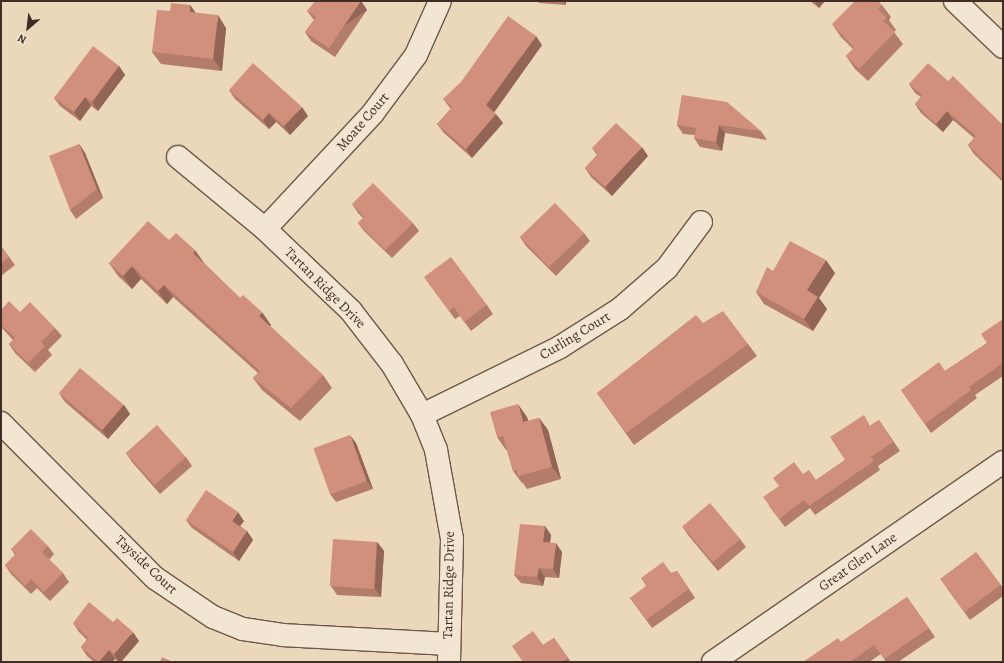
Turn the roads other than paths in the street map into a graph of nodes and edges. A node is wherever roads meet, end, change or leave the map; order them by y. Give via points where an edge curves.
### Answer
1 (440, 1) edge
2 (955, 1) edge
3 (1003, 47) edge
4 (178, 157) dead end
5 (701, 222) dead end
6 (265, 229) junction
7 (422, 415) junction
8 (1, 423) edge
9 (1003, 462) edge
10 (448, 653) edge
11 (713, 662) edge

1 - 6 street, Moate Court via 416,55 373,114
2 - 3 street
4 - 6 street, Tartan Ridge Drive
5 - 7 street, Curling Court via 667,268 620,309 560,347
6 - 7 street, Tartan Ridge Drive via 372,335
7 - 10 street, Tartan Ridge Drive via 436,450 452,539
8 - 10 street, Tayside Court via 156,578 213,617 243,629
9 - 11 street, Great Glen Lane

